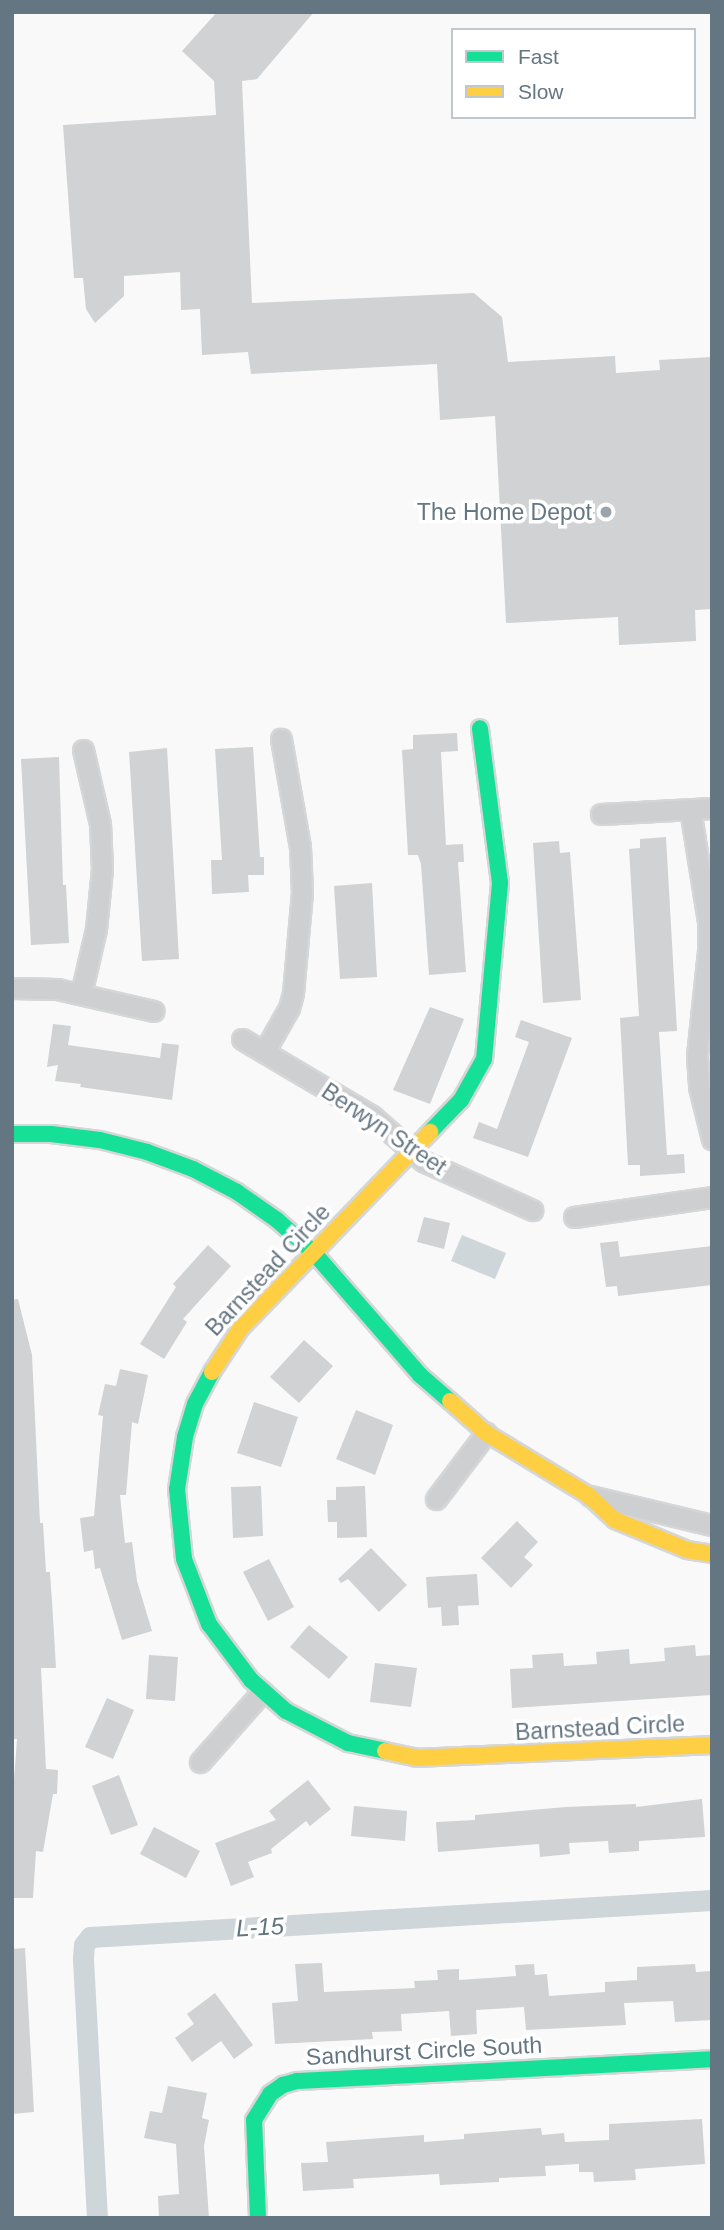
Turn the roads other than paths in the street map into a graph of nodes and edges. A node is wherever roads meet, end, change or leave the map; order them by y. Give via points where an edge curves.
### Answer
1 (480, 728) dead end
2 (281, 739) dead end
3 (83, 750) dead end
4 (712, 808) edge
5 (690, 810) junction
6 (600, 814) dead end
7 (12, 988) edge
8 (80, 993) junction
9 (154, 1011) dead end
10 (242, 1039) dead end
11 (264, 1052) junction
12 (12, 1134) edge
13 (712, 1139) edge
14 (411, 1152) junction
15 (712, 1197) edge
16 (532, 1210) dead end
17 (575, 1217) dead end
18 (314, 1253) junction
19 (486, 1433) junction
20 (588, 1495) junction
21 (436, 1499) dead end
22 (712, 1525) edge
23 (712, 1554) edge
24 (262, 1692) junction
25 (712, 1745) edge
26 (200, 1762) dead end
27 (712, 2059) edge
28 (258, 2218) edge

1 - 14 street, Barnstead Circle via 500,883 485,1051 471,1087
2 - 11 street via 300,847 302,893 293,993
3 - 8 street via 100,824 102,869 96,929
4 - 5 street
5 - 6 street
5 - 13 street via 708,921 697,1056 699,1087
7 - 8 street
8 - 9 street
10 - 11 street, Berwyn Street
11 - 14 street, Berwyn Street via 372,1116
12 - 18 street via 100,1140 193,1169 237,1192
14 - 16 street, Berwyn Street via 437,1169
14 - 18 street, Barnstead Circle
15 - 17 street
18 - 19 street via 420,1374
18 - 24 street, Barnstead Circle via 219,1357 195,1404 178,1472 178,1524 194,1592 228,1653
19 - 20 street
19 - 21 street
20 - 22 street
20 - 23 street via 615,1520 687,1550
24 - 25 street, Barnstead Circle via 286,1711 338,1739 417,1758
24 - 26 street
27 - 28 street, Sandhurst Circle South via 283,2085 270,2094 254,2120

